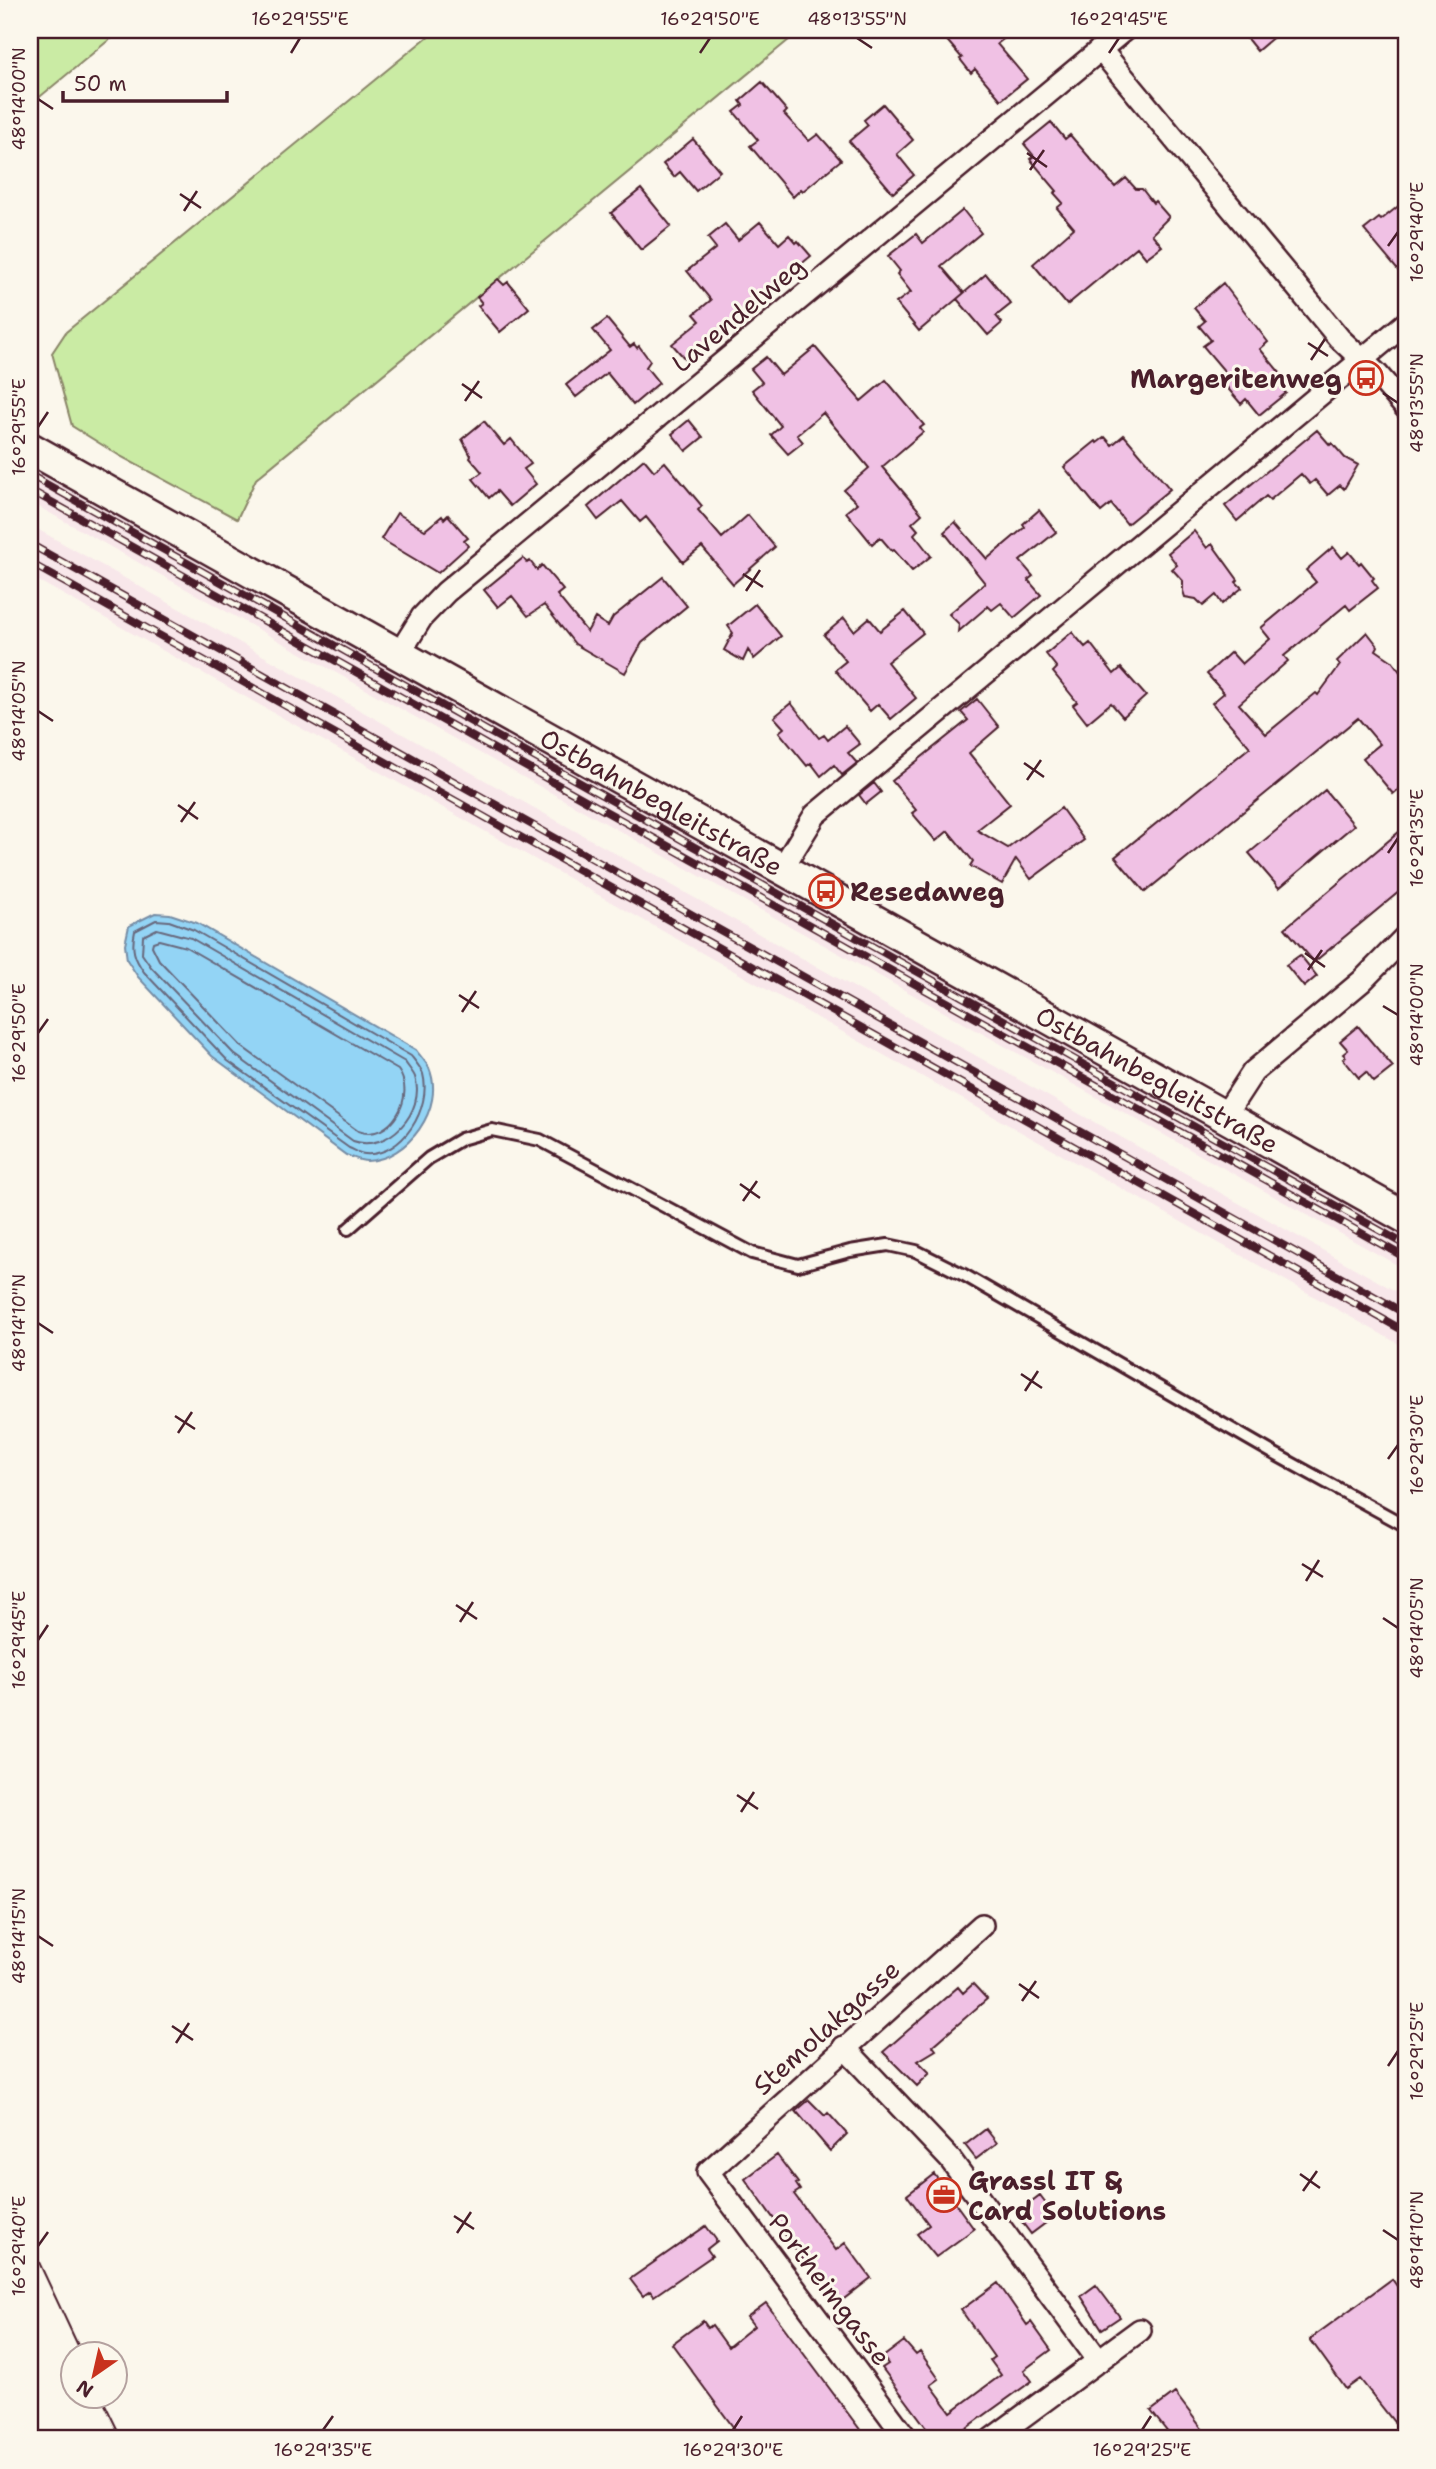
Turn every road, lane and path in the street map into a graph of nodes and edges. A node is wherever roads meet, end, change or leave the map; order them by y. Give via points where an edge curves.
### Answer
1 (1124, 30) edge
2 (1100, 50) junction
3 (1406, 323) edge
4 (1362, 359) junction
5 (1406, 408) edge
6 (30, 448) edge
7 (399, 654) junction
8 (783, 867) junction
9 (1406, 936) edge
10 (1226, 1115) junction
11 (1406, 1218) edge
12 (348, 1229) dead end
13 (1406, 1526) edge
14 (982, 1925) dead end
15 (844, 2047) junction
16 (708, 2172) joint
17 (1140, 2330) dead end
18 (1098, 2361) junction
19 (907, 2439) edge
20 (992, 2439) edge

1 - 2 street, Lavendelweg
2 - 4 street via 1339,338
2 - 7 street, Lavendelweg via 446,592 422,617
3 - 4 street
4 - 5 street
4 - 8 street via 815,815
6 - 7 street, Ostbahnbegleitstraße
7 - 8 street, Ostbahnbegleitstraße
8 - 10 street, Ostbahnbegleitstraße
9 - 10 street via 1362,981 1253,1072
10 - 11 street, Ostbahnbegleitstraße
12 - 13 lane via 429,1158 461,1139 492,1130 540,1140 752,1254 798,1265 888,1245 916,1251
14 - 15 street, Stemolakgasse
15 - 16 street, Stemolakgasse
15 - 18 street via 950,2159
16 - 19 street, Portheimgasse
17 - 18 street
18 - 20 street

